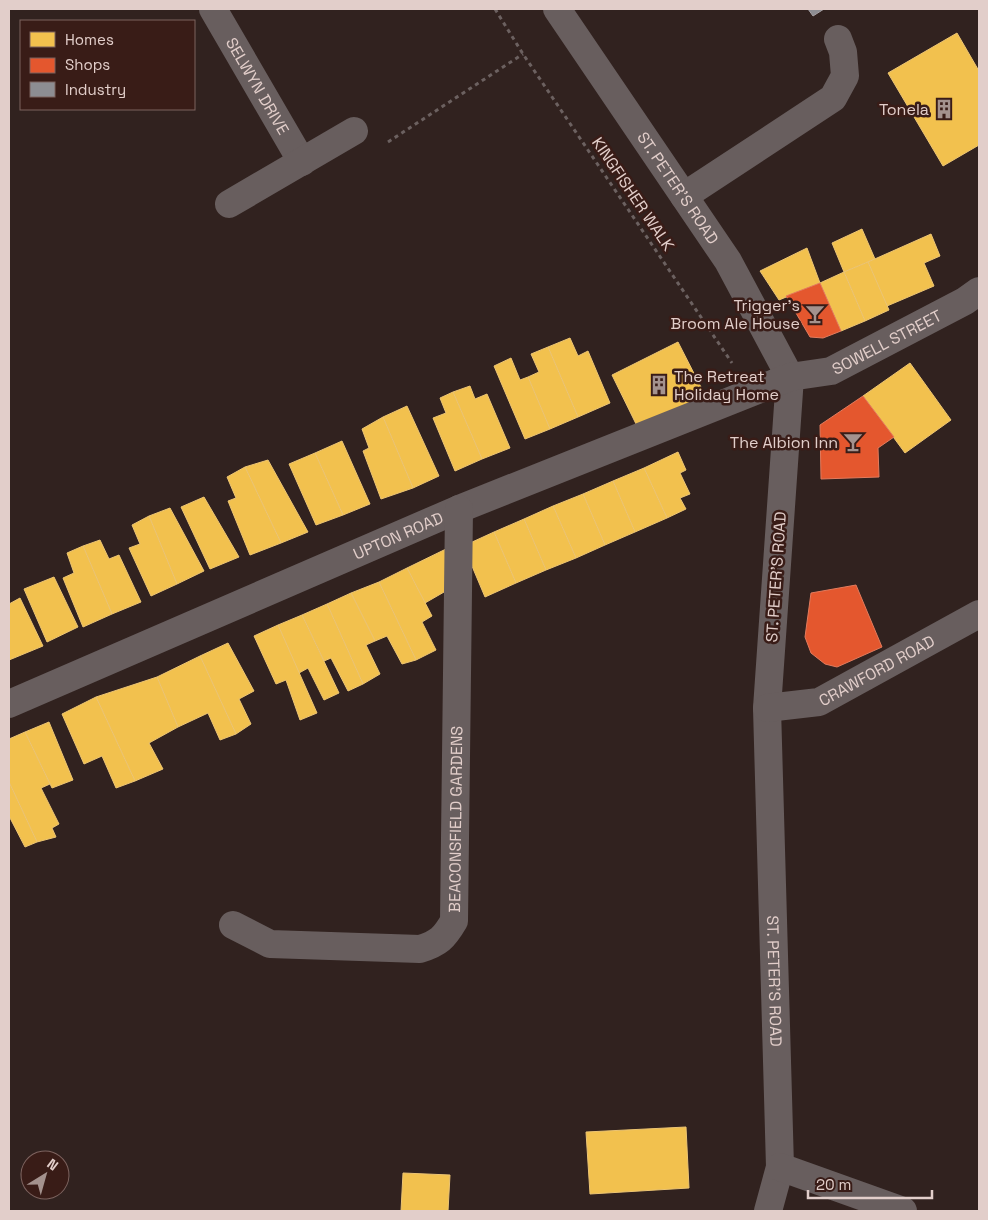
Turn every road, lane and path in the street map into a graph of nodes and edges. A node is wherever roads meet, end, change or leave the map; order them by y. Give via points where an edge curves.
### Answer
1 (213, 9) edge
2 (495, 9) edge
3 (557, 9) edge
4 (838, 39) dead end
5 (523, 54) junction
6 (354, 132) joint
7 (302, 162) junction
8 (684, 196) junction
9 (229, 204) dead end
10 (979, 291) edge
11 (790, 377) junction
12 (752, 392) junction
13 (459, 509) junction
14 (979, 614) edge
15 (9, 704) edge
16 (767, 708) junction
17 (233, 925) dead end
18 (780, 1167) junction
19 (768, 1211) edge
20 (903, 1211) edge

1 - 7 street, SELWYN DRIVE
2 - 5 path, KINGFISHER WALK
3 - 8 street, ST. PETER'S ROAD
4 - 8 street via 845,76 833,98
5 - 6 path via 388,142
5 - 12 path, KINGFISHER WALK
6 - 7 street
7 - 9 street
8 - 11 street, ST. PETER'S ROAD via 728,262
10 - 11 street, SOWELL STREET via 831,370
11 - 12 street, UPTON ROAD
11 - 16 street, ST. PETER'S ROAD
12 - 13 street, UPTON ROAD
13 - 15 street, UPTON ROAD
13 - 17 street, BEACONSFIELD GARDENS via 454,921 446,936 420,949 270,944
14 - 16 street, CRAWFORD ROAD via 818,702
16 - 18 street, ST. PETER'S ROAD
18 - 19 street, ST. PETER'S ROAD
18 - 20 street

